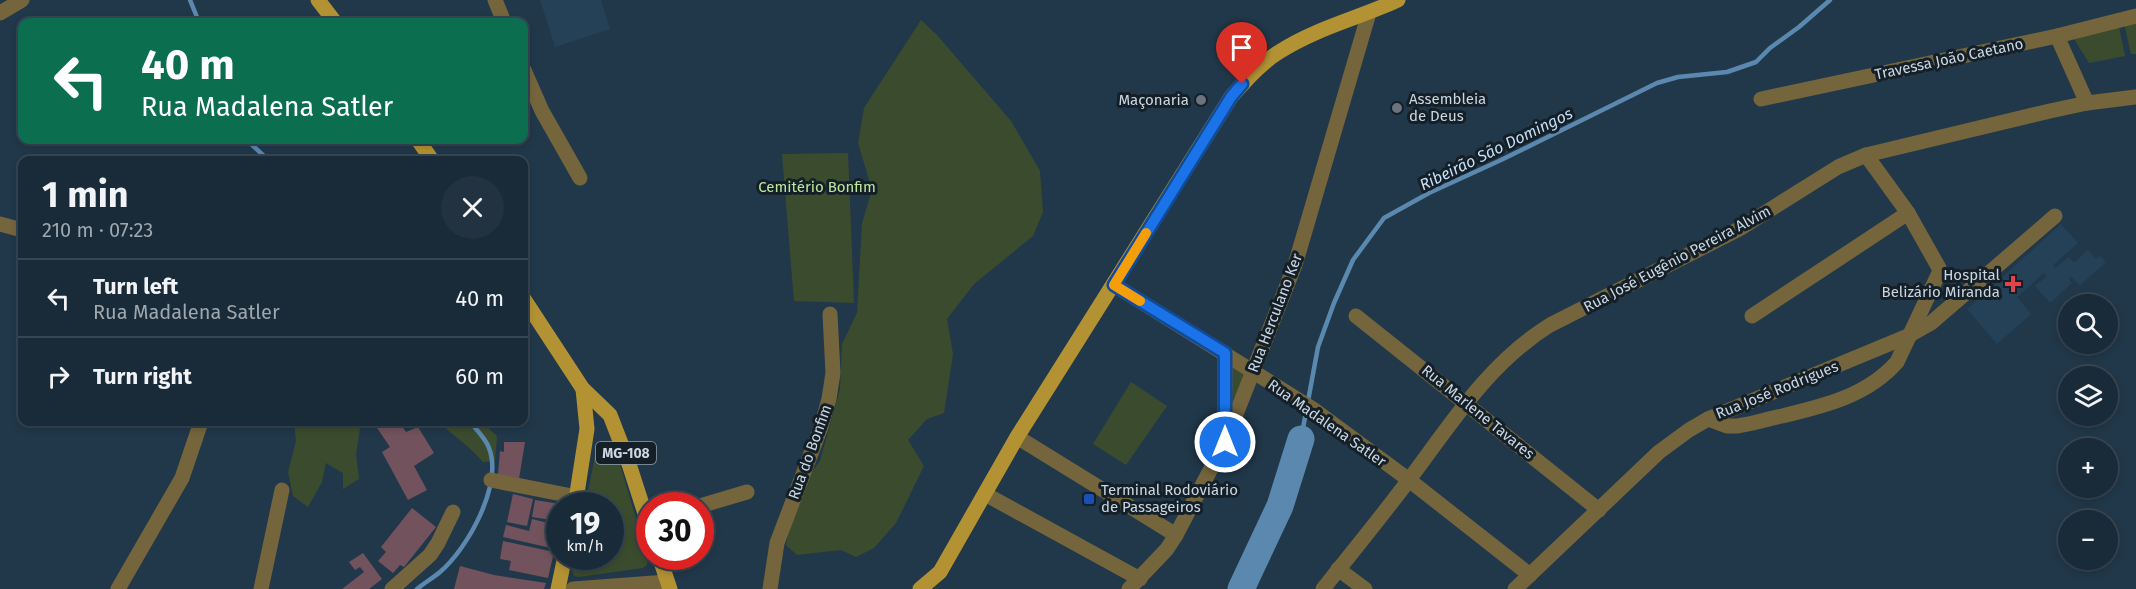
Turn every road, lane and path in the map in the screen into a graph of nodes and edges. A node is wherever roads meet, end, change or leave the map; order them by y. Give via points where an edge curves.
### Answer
1 (22, 0) edge
2 (318, 0) edge
3 (495, 0) edge
4 (1398, 0) edge
5 (1370, 13) junction
6 (0, 14) edge
7 (2136, 16) edge
8 (332, 18) edge
9 (502, 18) edge
10 (2057, 36) junction
11 (528, 79) edge
12 (2136, 98) edge
13 (1761, 99) dead end
14 (2087, 103) junction
15 (1866, 155) junction
16 (580, 178) dead end
17 (1908, 213) junction
18 (2055, 216) dead end
19 (0, 224) edge
20 (18, 229) edge
21 (1114, 285) junction
22 (528, 305) edge
23 (830, 314) dead end
24 (1356, 316) dead end
25 (1752, 316) dead end
26 (1908, 336) junction
27 (1225, 353) junction
28 (1253, 372) junction
29 (583, 389) junction
30 (1467, 403) junction
31 (610, 415) junction
32 (1708, 419) junction
33 (200, 426) edge
34 (588, 429) junction
35 (1017, 436) junction
36 (1225, 442) junction
37 (491, 480) dead end
38 (1409, 480) junction
39 (282, 490) dead end
40 (578, 492) edge
41 (638, 492) edge
42 (747, 492) dead end
43 (546, 494) edge
44 (985, 494) junction
45 (714, 502) edge
46 (1599, 510) junction
47 (453, 512) dead end
48 (1176, 536) junction
49 (1338, 569) junction
50 (562, 570) edge
51 (664, 570) edge
52 (1530, 575) junction
53 (1134, 584) edge
54 (669, 586) edge
55 (118, 589) edge
56 (261, 589) edge
57 (392, 589) edge
58 (558, 589) edge
59 (573, 589) edge
60 (770, 589) edge
61 (920, 589) edge
62 (1323, 589) edge
63 (1365, 589) edge
64 (1515, 589) edge

1 - 6 street
2 - 8 main road
3 - 9 street
4 - 5 main road
5 - 21 main road via 1299,40 1253,72 1231,97
5 - 28 street, Rua Herculano Ker via 1295,265
7 - 10 street, Travessa João Caetano
10 - 13 street, Travessa João Caetano
10 - 14 street
11 - 16 street
12 - 14 street, Rua José Eugênio Pereira Alvim
14 - 15 street, Rua José Eugênio Pereira Alvim
15 - 17 street
15 - 30 street, Rua José Eugênio Pereira Alvim via 1741,228 1542,330 1501,362
17 - 25 street
17 - 26 street via 1939,273
18 - 26 street, Rua José Rodrigues via 1931,323
19 - 20 street
21 - 27 street, Rua Madalena Satler
21 - 35 main road
22 - 29 main road, MG-108
23 - 60 street, Rua do Bonfim via 833,373 829,399 777,543
24 - 30 street, Rua Marlene Tavares
26 - 32 street, Rua José Rodrigues
26 - 32 street via 1890,370 1841,400 1737,426
27 - 28 street, Rua Madalena Satler
27 - 36 street
28 - 36 street, Rua Herculano Ker
28 - 38 street, Rua Madalena Satler
29 - 31 main road, MG-108
29 - 34 main road, MG-108
30 - 38 street, Rua José Eugênio Pereira Alvim
30 - 46 street, Rua Marlene Tavares
31 - 34 main road, MG-108
31 - 41 main road, MG-108
32 - 46 street, Rua José Rodrigues via 1659,452
33 - 55 street via 182,478
34 - 40 main road, MG-108
35 - 44 main road
35 - 48 street
36 - 48 street, Rua Herculano Ker
37 - 43 street
38 - 49 street, Rua José Eugênio Pereira Alvim
38 - 52 street, Rua Madalena Satler
39 - 56 street
42 - 45 street
44 - 53 street
44 - 61 main road via 940,572
46 - 52 street, Rua José Rodrigues
47 - 57 street via 430,555
48 - 53 street, Rua Herculano Ker
49 - 62 street, Rua José Eugênio Pereira Alvim
49 - 63 street
50 - 58 main road
51 - 54 main road
52 - 64 street, Rua José Rodrigues
54 - 59 street

